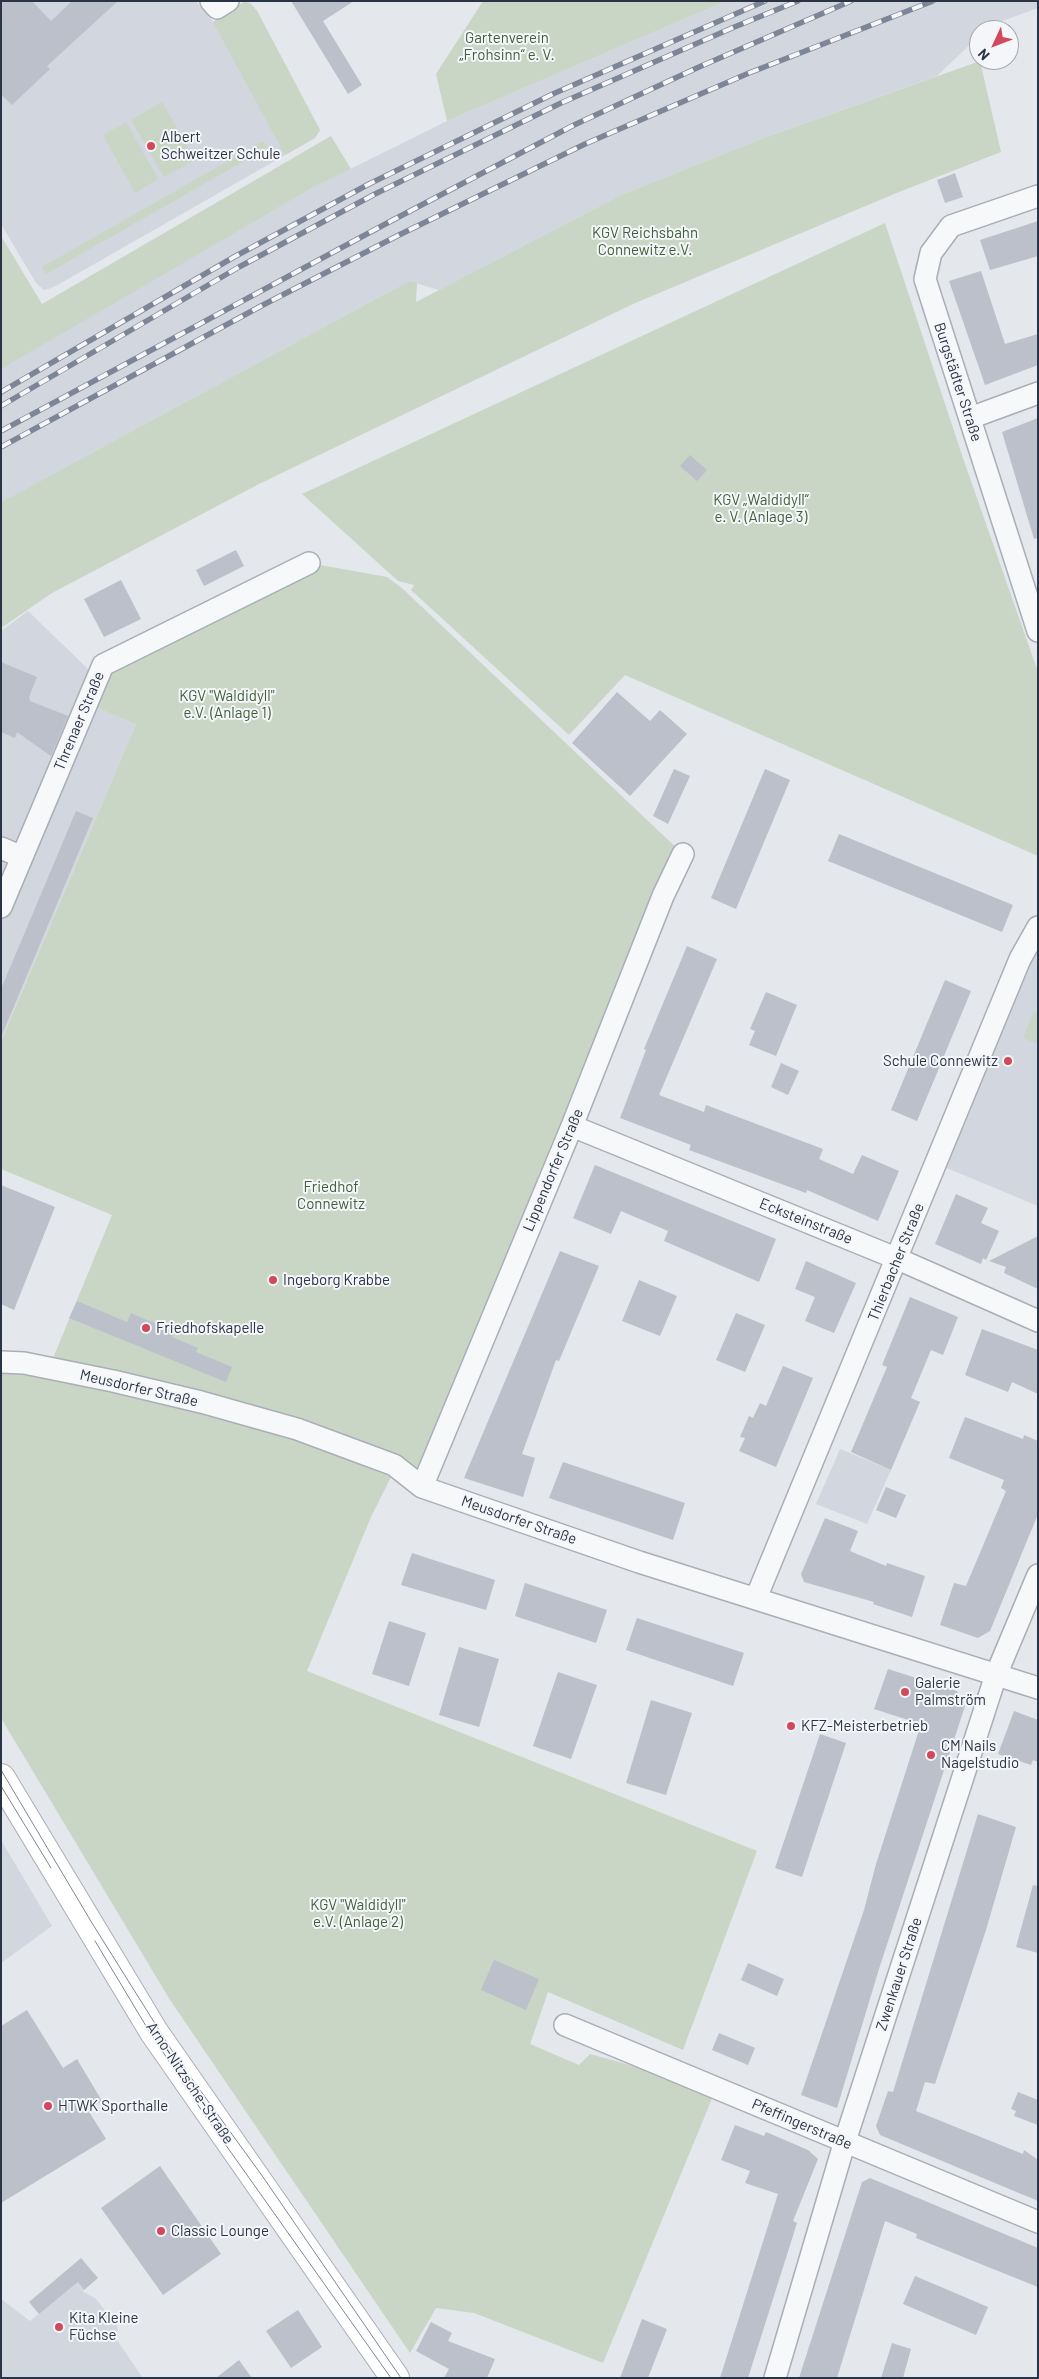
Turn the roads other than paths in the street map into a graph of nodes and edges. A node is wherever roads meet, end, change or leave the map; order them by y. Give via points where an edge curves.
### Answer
1 (1038, 196) edge
2 (1038, 393) edge
3 (970, 418) junction
4 (309, 563) dead end
5 (1038, 631) edge
6 (1, 848) edge
7 (683, 854) dead end
8 (22, 857) junction
9 (1, 907) edge
10 (1038, 928) edge
11 (572, 1126) junction
12 (898, 1259) junction
13 (1038, 1322) edge
14 (1, 1362) edge
15 (422, 1487) junction
16 (1038, 1575) edge
17 (756, 1598) junction
18 (996, 1675) junction
19 (1038, 1688) edge
20 (1, 1778) edge
21 (565, 2026) dead end
22 (845, 2141) junction
23 (1038, 2222) edge
24 (395, 2378) edge
25 (775, 2378) edge

1 - 3 street, Burgstädter Straße via 951,226 931,253 925,279
2 - 3 street
3 - 5 street, Burgstädter Straße
4 - 8 street, Threnaer Straße via 103,665
6 - 8 street
7 - 11 street, Lippendorfer Straße via 663,896
8 - 9 street, Threnaer Straße
10 - 12 street, Thierbacher Straße via 1020,959
11 - 12 street, Ecksteinstraße
11 - 15 street, Lippendorfer Straße
12 - 13 street, Ecksteinstraße
12 - 17 street, Thierbacher Straße
14 - 15 street, Meusdorfer Straße via 24,1363 113,1381 287,1426 394,1465
15 - 17 street, Meusdorfer Straße via 639,1562
16 - 18 street, Zwenkauer Straße
17 - 18 street, Meusdorfer Straße
18 - 19 street, Meusdorfer Straße
18 - 22 street, Zwenkauer Straße
20 - 24 main road, Arno-Nitzsche-Straße via 154,2032
21 - 22 street, Pfeffingerstraße
22 - 23 street, Pfeffingerstraße
22 - 25 street, Zwenkauer Straße

